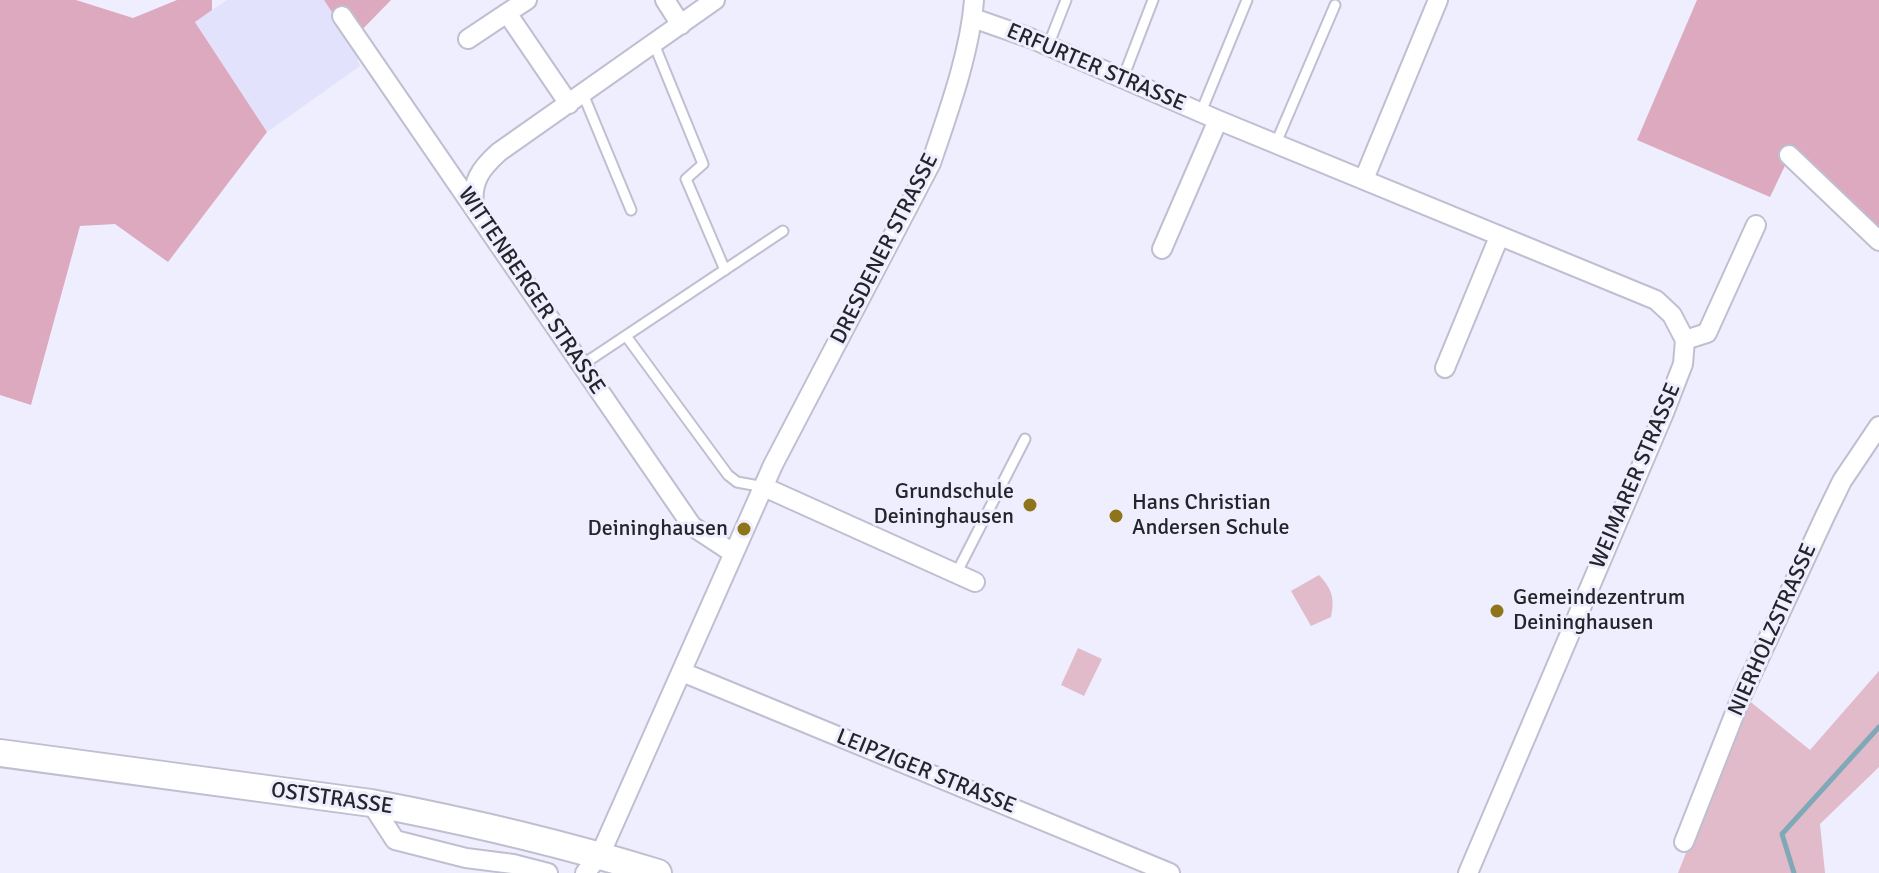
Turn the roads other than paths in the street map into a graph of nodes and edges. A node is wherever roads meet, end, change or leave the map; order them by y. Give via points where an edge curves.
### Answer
1 (527, 0) edge
2 (665, 0) edge
3 (715, 0) edge
4 (1066, 0) edge
5 (1153, 0) edge
6 (1247, 0) edge
7 (1438, 0) edge
8 (1335, 5) dead end
9 (973, 9) edge
10 (507, 13) junction
11 (342, 16) dead end
12 (681, 25) junction
13 (468, 39) dead end
14 (654, 44) junction
15 (1048, 46) junction
16 (1123, 78) junction
17 (576, 99) junction
18 (1209, 116) junction
19 (1276, 143) junction
20 (1789, 155) dead end
21 (1364, 179) junction
22 (474, 208) junction
23 (631, 210) dead end
24 (1756, 225) dead end
25 (783, 231) dead end
26 (1499, 237) junction
27 (1879, 241) edge
28 (1162, 249) dead end
29 (725, 270) junction
30 (626, 336) junction
31 (1685, 340) junction
32 (582, 365) junction
33 (1445, 368) dead end
34 (1879, 426) edge
35 (1025, 439) dead end
36 (764, 487) junction
37 (733, 553) junction
38 (957, 572) junction
39 (975, 582) dead end
40 (682, 672) junction
41 (0, 753) edge
42 (371, 803) junction
43 (1684, 842) dead end
44 (593, 864) edge
45 (464, 866) edge
46 (548, 873) edge
47 (658, 873) edge
48 (1170, 873) edge
49 (1468, 873) edge

1 - 10 street
2 - 12 street
3 - 12 street
4 - 15 lane
5 - 16 lane
6 - 18 lane
7 - 21 street
8 - 19 lane
9 - 15 street, ERFURTER STRASSE
9 - 36 street, DRESDENER STRASSE via 931,163
10 - 13 street
10 - 17 street
11 - 22 street, WITTENBERGER STRASSE
12 - 14 street
14 - 17 street
14 - 29 lane via 703,164 686,179
15 - 16 street, ERFURTER STRASSE
16 - 18 street, ERFURTER STRASSE
17 - 22 street via 484,166 474,180
17 - 23 lane
18 - 19 street, ERFURTER STRASSE
18 - 28 street
19 - 21 street, ERFURTER STRASSE
20 - 27 street
21 - 26 street, ERFURTER STRASSE
22 - 32 street, WITTENBERGER STRASSE
24 - 31 street via 1707,333
25 - 29 lane
26 - 31 street, ERFURTER STRASSE via 1656,300 1672,315
26 - 33 street
29 - 30 lane
30 - 32 lane
30 - 36 lane via 728,475
31 - 49 street, WEIMARER STRASSE via 1683,364 1664,413
32 - 37 street, WITTENBERGER STRASSE via 692,526
34 - 43 street, NIERHOLZSTRASSE via 1842,481 1818,530 1742,695
35 - 38 lane
36 - 37 street, DRESDENER STRASSE
36 - 38 street
37 - 40 street, DRESDENER STRASSE
38 - 39 street
40 - 44 street, DRESDENER STRASSE
40 - 48 street, LEIPZIGER STRASSE
41 - 42 main road, OSTSTRASSE
42 - 44 main road, OSTSTRASSE via 421,812
42 - 45 street via 395,840
44 - 47 main road, OSTSTRASSE
45 - 46 street via 513,864

